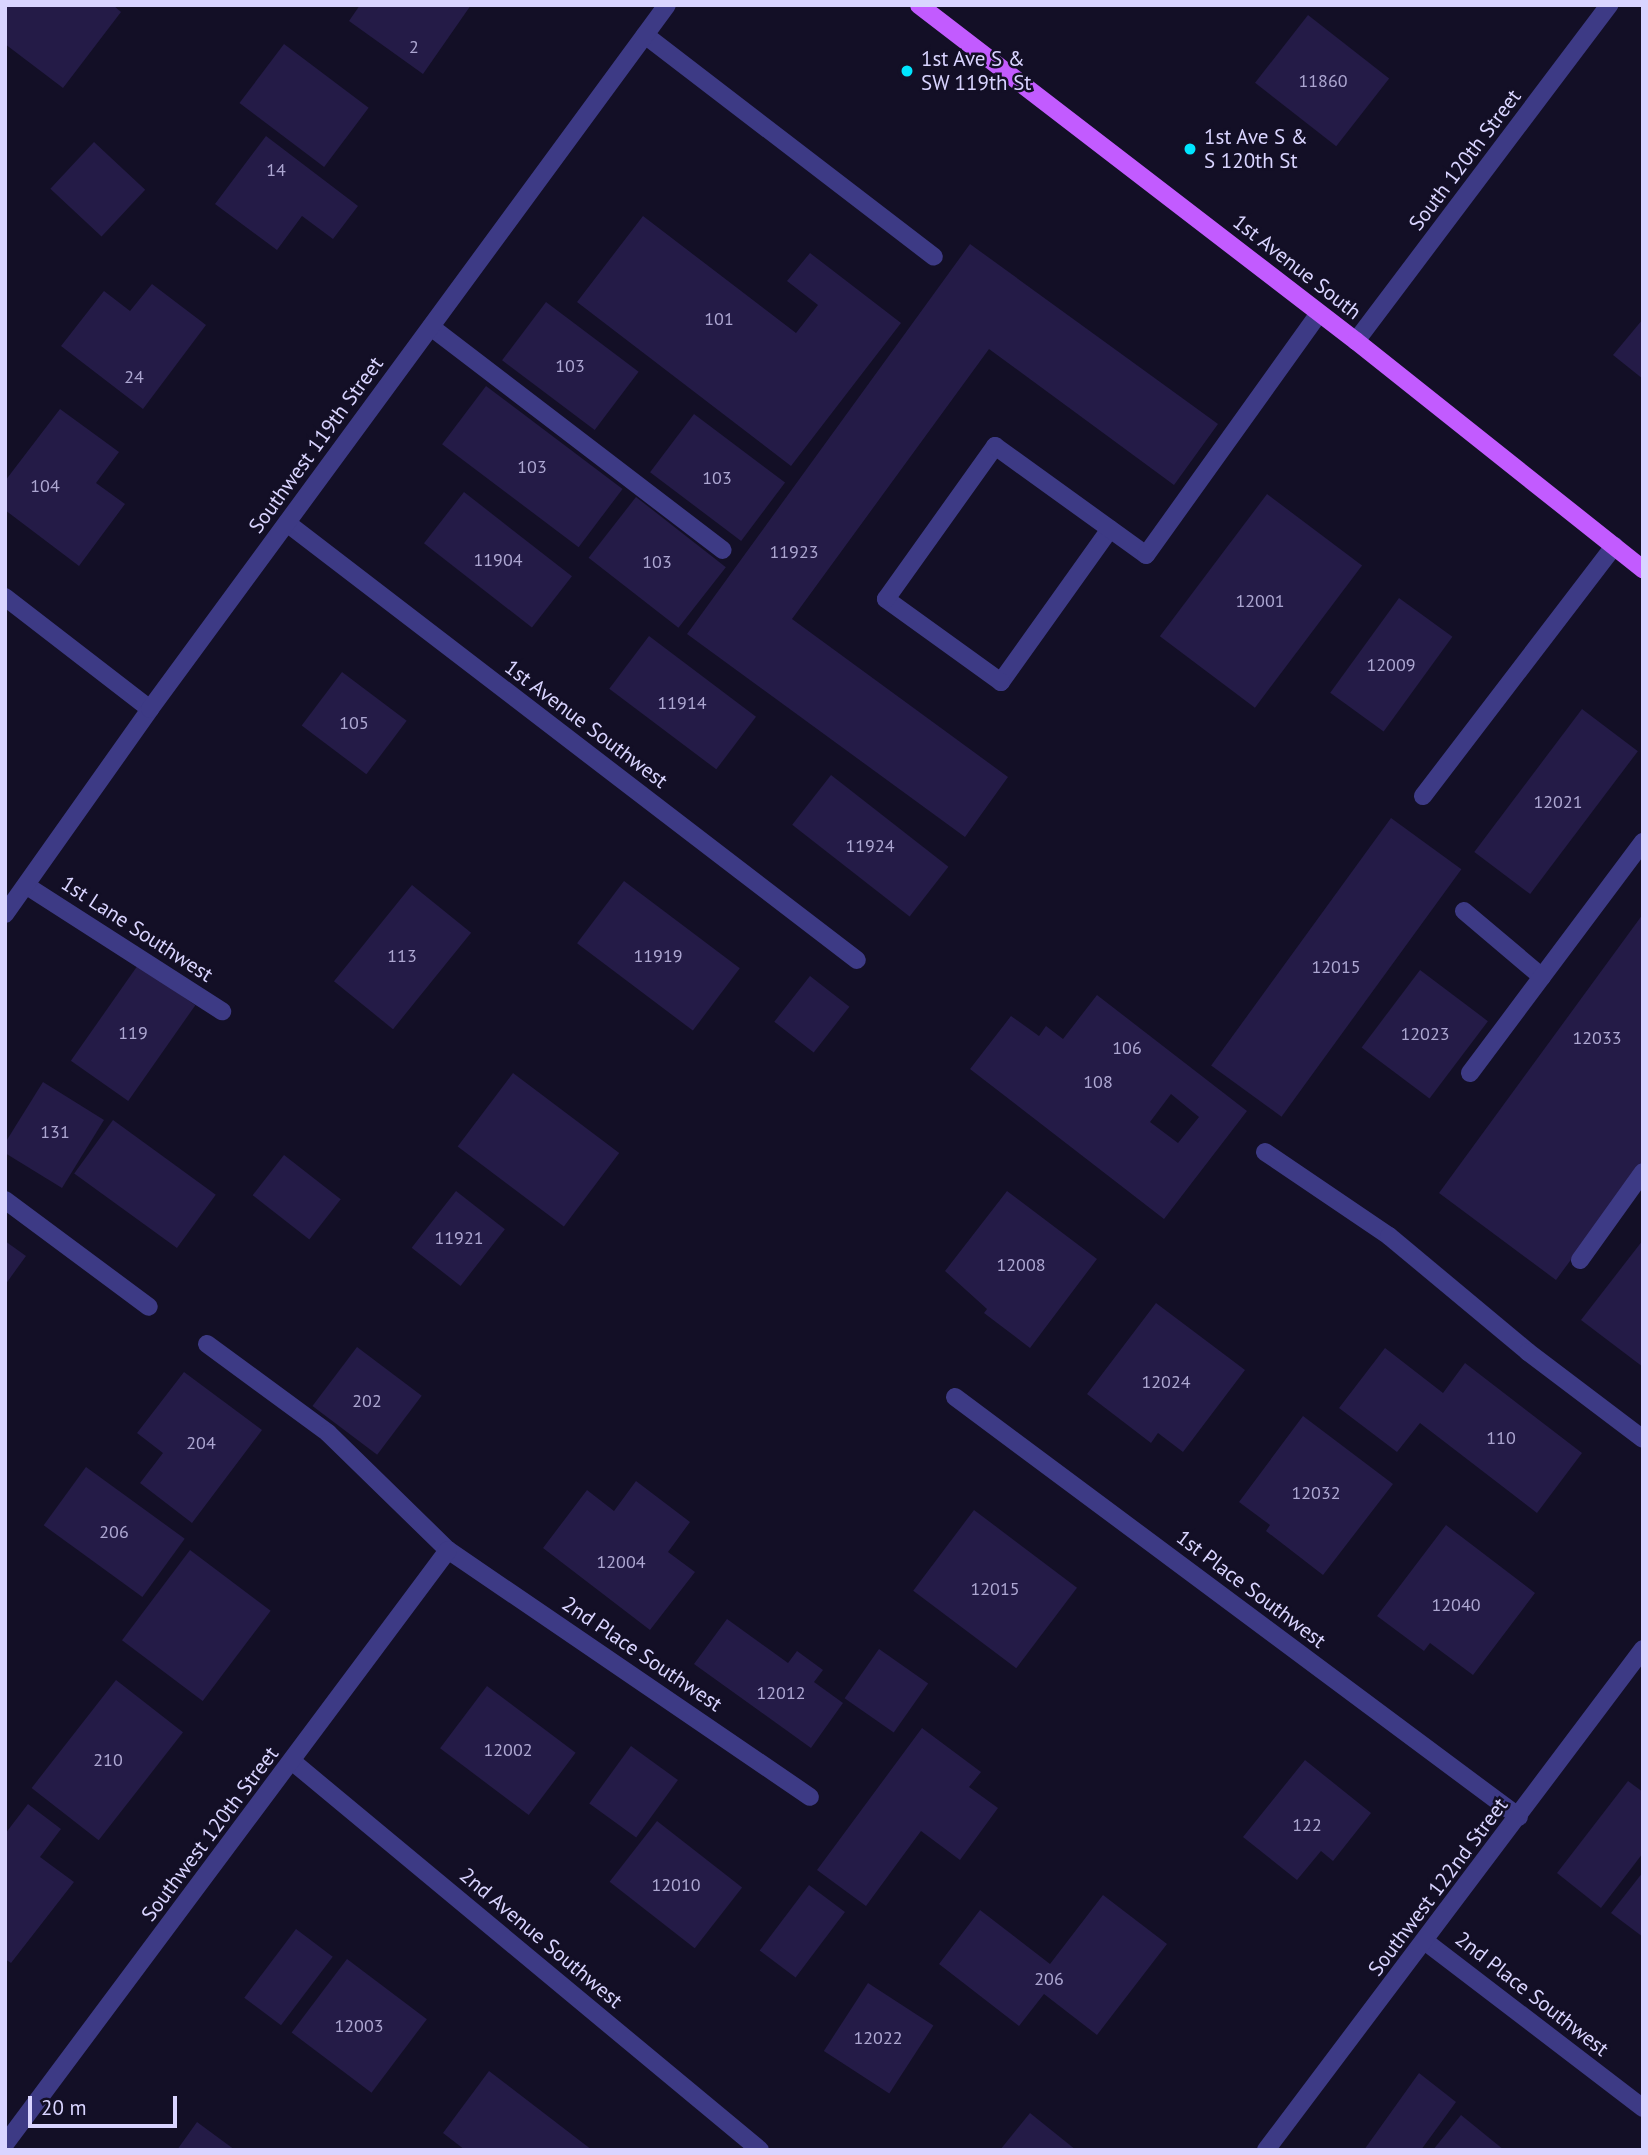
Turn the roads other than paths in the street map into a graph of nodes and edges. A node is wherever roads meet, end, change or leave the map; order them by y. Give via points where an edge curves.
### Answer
1 (667, 5) edge
2 (919, 5) edge
3 (1609, 5) edge
4 (645, 35) junction
5 (934, 257) dead end
6 (1320, 313) junction
7 (431, 327) junction
8 (1356, 341) junction
9 (287, 523) junction
10 (1110, 529) junction
11 (1614, 546) junction
12 (723, 550) dead end
13 (1643, 569) edge
14 (5, 597) edge
15 (150, 709) junction
16 (1423, 796) dead end
17 (1643, 842) edge
18 (26, 886) junction
19 (1464, 911) dead end
20 (5, 915) edge
21 (857, 960) dead end
22 (1542, 977) junction
23 (222, 1011) dead end
24 (1470, 1073) dead end
25 (1265, 1152) dead end
26 (1643, 1172) edge
27 (5, 1200) edge
28 (1580, 1260) dead end
29 (149, 1307) dead end
30 (207, 1344) dead end
31 (955, 1397) dead end
32 (1643, 1439) edge
33 (448, 1550) junction
34 (1643, 1649) edge
35 (293, 1762) junction
36 (810, 1797) dead end
37 (1519, 1817) junction
38 (1426, 1942) junction
39 (1643, 2108) edge
40 (5, 2144) edge
41 (760, 2150) edge
42 (1266, 2150) edge

1 - 4 street, Southwest 119th Street
2 - 6 main road, 1st Avenue South
3 - 8 street, South 120th Street
4 - 5 street
4 - 7 street, Southwest 119th Street
6 - 8 main road, 1st Avenue South
6 - 10 street via 1146,555
7 - 9 street, Southwest 119th Street
7 - 12 street
8 - 11 main road, 1st Avenue South
9 - 15 street, Southwest 119th Street
9 - 21 street, 1st Avenue Southwest
10 - 10 street via 995,446 886,599 1001,682
11 - 13 main road, 1st Avenue South
11 - 16 street
14 - 15 street
15 - 18 street, Southwest 119th Street
17 - 22 street
18 - 20 street, Southwest 119th Street
18 - 23 street, 1st Lane Southwest
19 - 22 street
22 - 24 street
25 - 32 street via 1390,1236 1528,1352
26 - 28 street
27 - 29 street
30 - 33 street, 2nd Place Southwest via 328,1433
31 - 37 street, 1st Place Southwest
33 - 35 street, Southwest 120th Street
33 - 36 street, 2nd Place Southwest
34 - 37 street, Southwest 122nd Street
35 - 40 street, Southwest 120th Street
35 - 41 street, 2nd Avenue Southwest
37 - 38 street, Southwest 122nd Street
38 - 39 street, 2nd Place Southwest
38 - 42 street, Southwest 122nd Street

